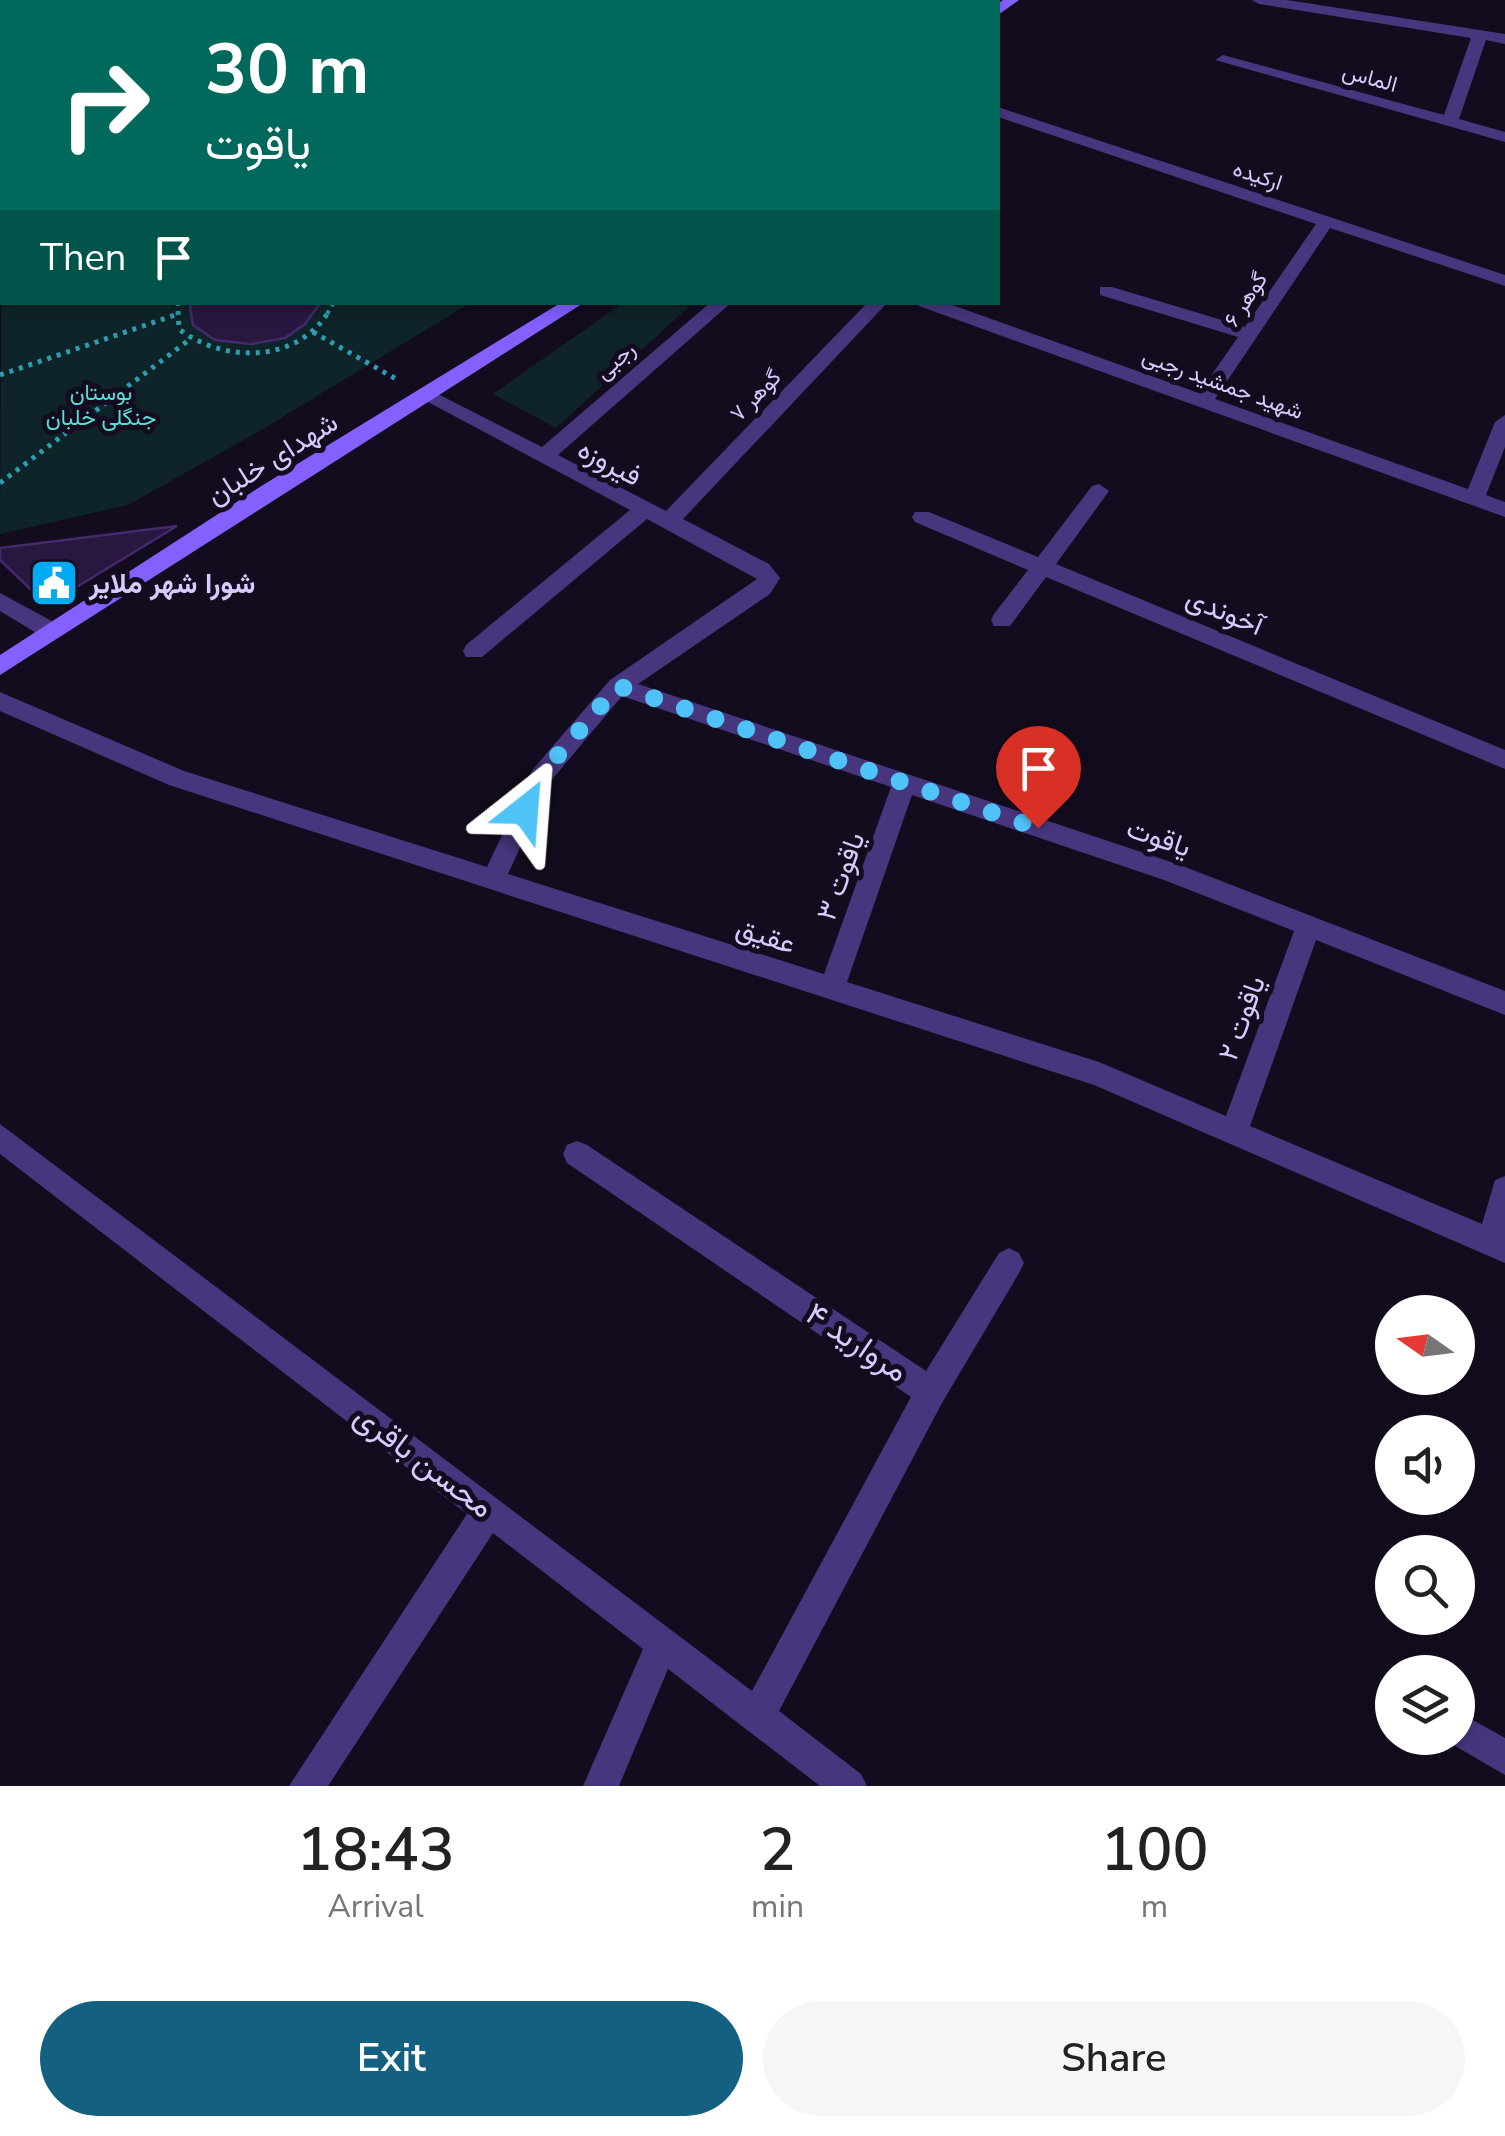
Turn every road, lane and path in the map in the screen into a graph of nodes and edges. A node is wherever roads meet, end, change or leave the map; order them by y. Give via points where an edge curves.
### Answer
1 (1259, 0) edge
2 (1364, 0) edge
3 (1358, 16) junction
4 (1480, 35) junction
5 (1505, 38) edge
6 (1223, 60) dead end
7 (1000, 118) edge
8 (1450, 122) junction
9 (1505, 136) edge
10 (1326, 221) junction
11 (1505, 281) edge
12 (1106, 291) dead end
13 (178, 305) edge
14 (333, 305) edge
15 (571, 305) edge
16 (720, 305) edge
17 (876, 305) edge
18 (933, 305) edge
19 (176, 315) junction
20 (312, 332) junction
21 (1249, 334) junction
22 (189, 340) junction
23 (0, 374) edge
24 (426, 395) junction
25 (1203, 402) junction
26 (1505, 422) edge
27 (543, 458) junction
28 (0, 484) edge
29 (1100, 491) dead end
30 (1474, 499) junction
31 (1505, 510) edge
32 (644, 511) junction
33 (922, 517) dead end
34 (666, 523) junction
35 (1042, 567) junction
36 (0, 601) edge
37 (1002, 620) dead end
38 (51, 632) junction
39 (474, 650) dead end
40 (0, 666) edge
41 (618, 686) junction
42 (0, 701) edge
43 (1505, 760) edge
44 (904, 784) junction
45 (494, 878) junction
46 (1309, 924) junction
47 (832, 988) junction
48 (1505, 1003) edge
49 (1234, 1133) junction
50 (0, 1137) edge
51 (577, 1154) dead end
52 (1505, 1190) edge
53 (1498, 1246) edge
54 (1009, 1263) dead end
55 (930, 1392) junction
56 (488, 1510) junction
57 (662, 1644) junction
58 (758, 1716) junction
59 (1475, 1739) edge
60 (1505, 1758) edge
61 (307, 1786) edge
62 (601, 1786) edge
63 (848, 1786) edge

1 - 3 street
2 - 3 street
3 - 4 street
4 - 5 street
4 - 8 street
6 - 8 street, الماس
7 - 10 street, ارکیده
8 - 9 street, الماس
10 - 11 street, ارکیده
10 - 21 street, گوهر ۶
12 - 21 street
13 - 19 path
14 - 20 path
15 - 24 street, شهدای خلبان
16 - 27 street, رجبی
17 - 34 street, گوهر ۷
18 - 25 street, شهید جمشید رجبی
19 - 22 path
19 - 23 path
20 - 22 path via 249,354
20 - 24 path
21 - 25 street, گوهر ۶
22 - 28 path
24 - 27 street, فیروزه
24 - 38 street, شهدای خلبان
25 - 30 street, شهید جمشید رجبی
26 - 30 street
27 - 32 street, فیروزه
29 - 35 street
30 - 31 street, شهید جمشید رجبی
32 - 34 street, فیروزه
32 - 39 street
33 - 35 street, آخوندی
34 - 41 street, فیروزه via 769,578
35 - 37 street
35 - 43 street, آخوندی
36 - 38 street
38 - 40 street, شهدای خلبان
41 - 44 street, یاقوت
41 - 45 street via 540,776
42 - 45 street, عقیق via 177,778
44 - 46 street, یاقوت
44 - 47 street, یاقوت ۳
45 - 47 street, عقیق
46 - 48 street, یاقوت
46 - 49 street, یاقوت ۲
47 - 49 street, عقیق via 1100,1074
49 - 53 street, عقیق
50 - 56 street, محسن باقری
51 - 55 street, مروارید ۴
52 - 53 street
54 - 55 street
55 - 58 street, مروارید ۴
56 - 57 street, محسن باقری
56 - 61 street
57 - 58 street, محسن باقری
57 - 62 street
58 - 63 street, محسن باقری
59 - 60 street

